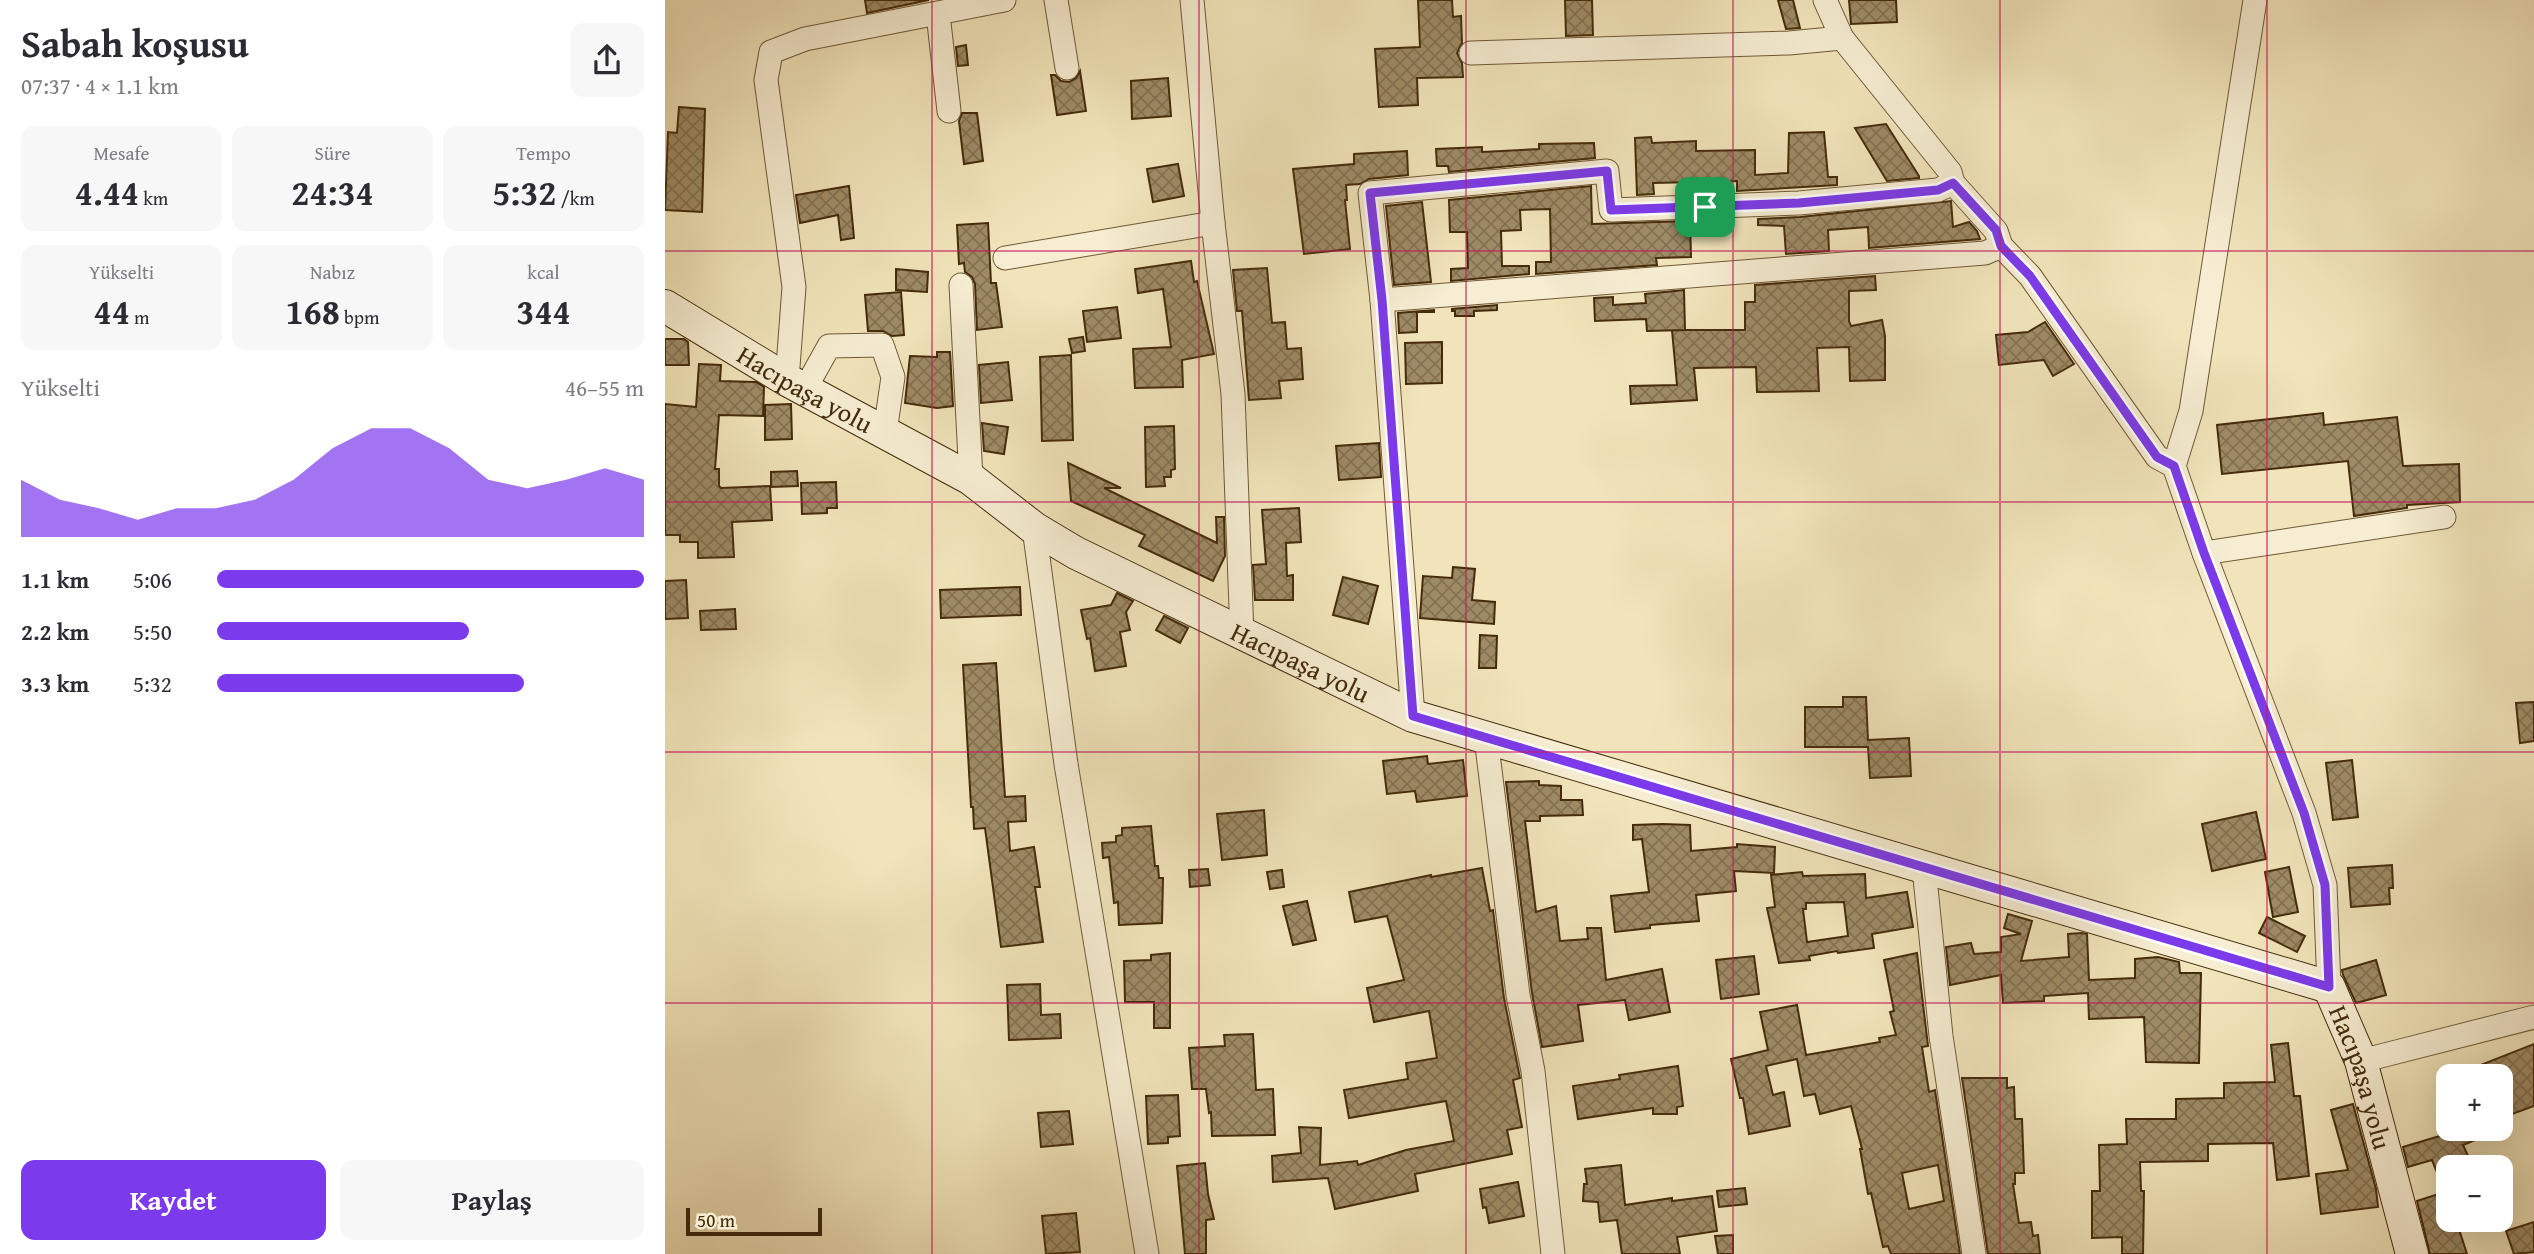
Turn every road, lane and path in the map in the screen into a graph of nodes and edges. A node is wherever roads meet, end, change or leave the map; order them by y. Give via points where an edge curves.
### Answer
1 (1004, 0) edge
2 (1056, 0) edge
3 (1192, 0) edge
4 (1825, 0) edge
5 (2255, 0) edge
6 (938, 14) junction
7 (1842, 38) junction
8 (1471, 53) dead end
9 (1067, 68) dead end
10 (949, 111) dead end
11 (1953, 183) junction
12 (1213, 223) junction
13 (2001, 246) junction
14 (1005, 258) dead end
15 (961, 285) dead end
16 (1382, 300) junction
17 (665, 306) edge
18 (796, 384) junction
19 (885, 432) junction
20 (2174, 466) junction
21 (971, 479) junction
22 (2444, 517) dead end
23 (1034, 528) junction
24 (2204, 553) junction
25 (1242, 635) junction
26 (1413, 716) junction
27 (1486, 738) junction
28 (1924, 868) junction
29 (2329, 987) junction
30 (2534, 1017) edge
31 (2361, 1061) junction
32 (1147, 1254) edge
33 (1553, 1254) edge
34 (1974, 1254) edge
35 (2412, 1254) edge

1 - 6 street
2 - 9 street
3 - 12 street
4 - 7 street
5 - 20 street via 2191,411
6 - 10 street
6 - 18 street via 805,39 771,52 766,80 794,287
7 - 8 street
7 - 11 street via 1950,172
11 - 13 street via 1996,230
11 - 16 street via 1938,190 1799,203 1611,210 1607,171 1370,193
12 - 14 street
12 - 25 street via 1233,394
13 - 16 street via 1985,253
13 - 20 street via 2030,276 2157,457
15 - 21 street
16 - 26 street
17 - 18 main road, Hacıpaşa yolu
18 - 19 main road, Hacıpaşa yolu
18 - 19 street via 829,346 882,345 893,377
19 - 21 main road, Hacıpaşa yolu
20 - 24 street
21 - 23 main road, Hacıpaşa yolu
22 - 24 street
23 - 25 main road, Hacıpaşa yolu
23 - 32 street via 1066,764
24 - 29 street via 2304,813 2325,885
25 - 26 main road, Hacıpaşa yolu
26 - 27 main road, Hacıpaşa yolu
27 - 28 main road, Hacıpaşa yolu
27 - 33 street via 1518,995 1533,1071
28 - 29 main road, Hacıpaşa yolu
28 - 34 street via 1941,1036
29 - 31 main road, Hacıpaşa yolu
30 - 31 street
31 - 35 main road, Hacıpaşa yolu

